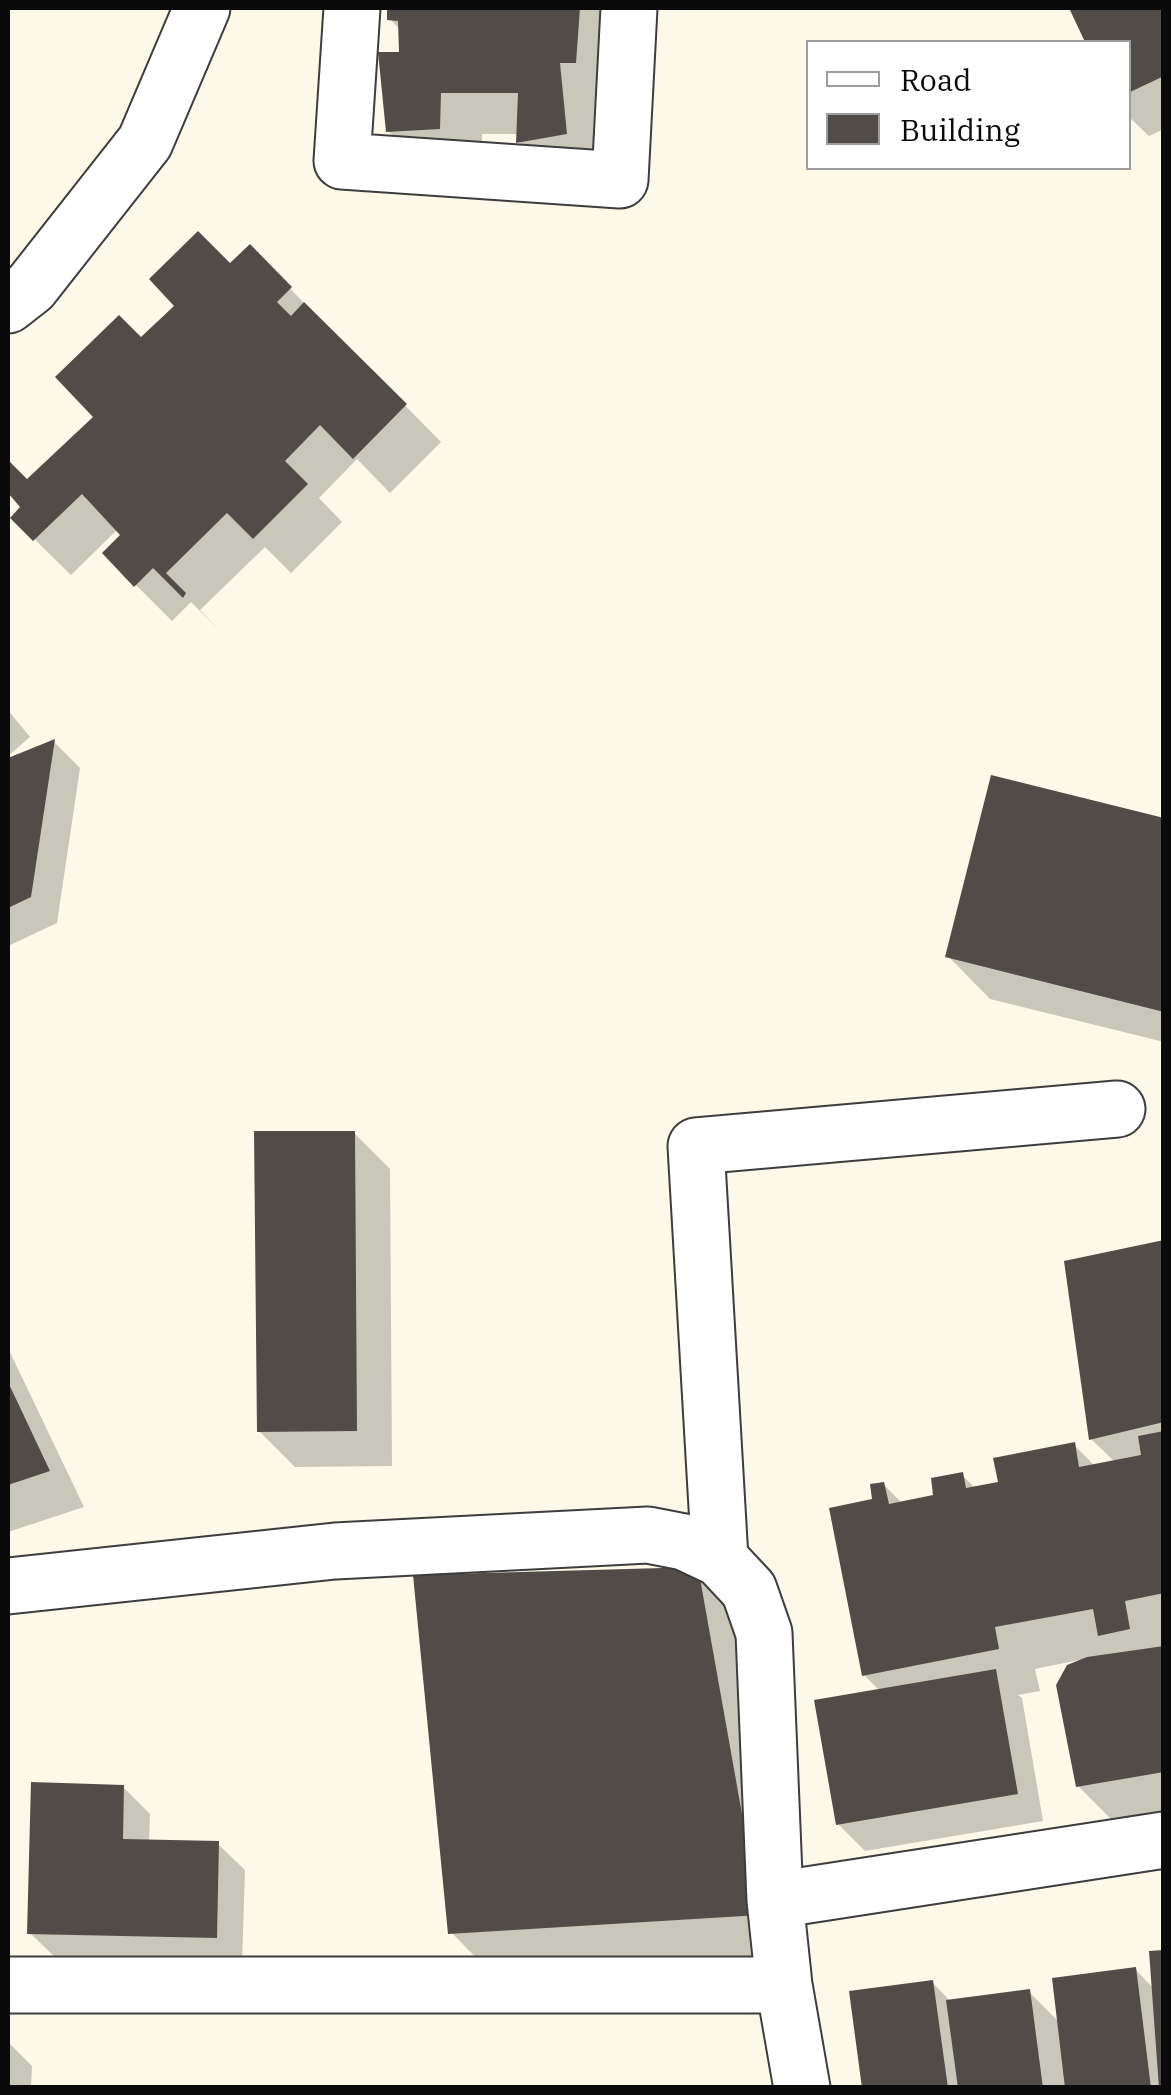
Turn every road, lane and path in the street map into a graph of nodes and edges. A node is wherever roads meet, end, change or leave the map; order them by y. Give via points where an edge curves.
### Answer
1 (202, 8) edge
2 (352, 8) edge
3 (629, 8) edge
4 (8, 305) edge
5 (1117, 1109) dead end
6 (720, 1559) junction
7 (8, 1586) edge
8 (1164, 1840) edge
9 (775, 1900) junction
10 (8, 1985) edge
11 (784, 1985) junction
12 (802, 2088) edge

1 - 4 street via 145,142 31,288
2 - 3 street via 342,160 620,180
5 - 6 street via 696,1146
6 - 7 street via 648,1535 335,1551
6 - 9 street via 749,1590 764,1633
8 - 9 street
9 - 11 street
10 - 11 street
11 - 12 street

